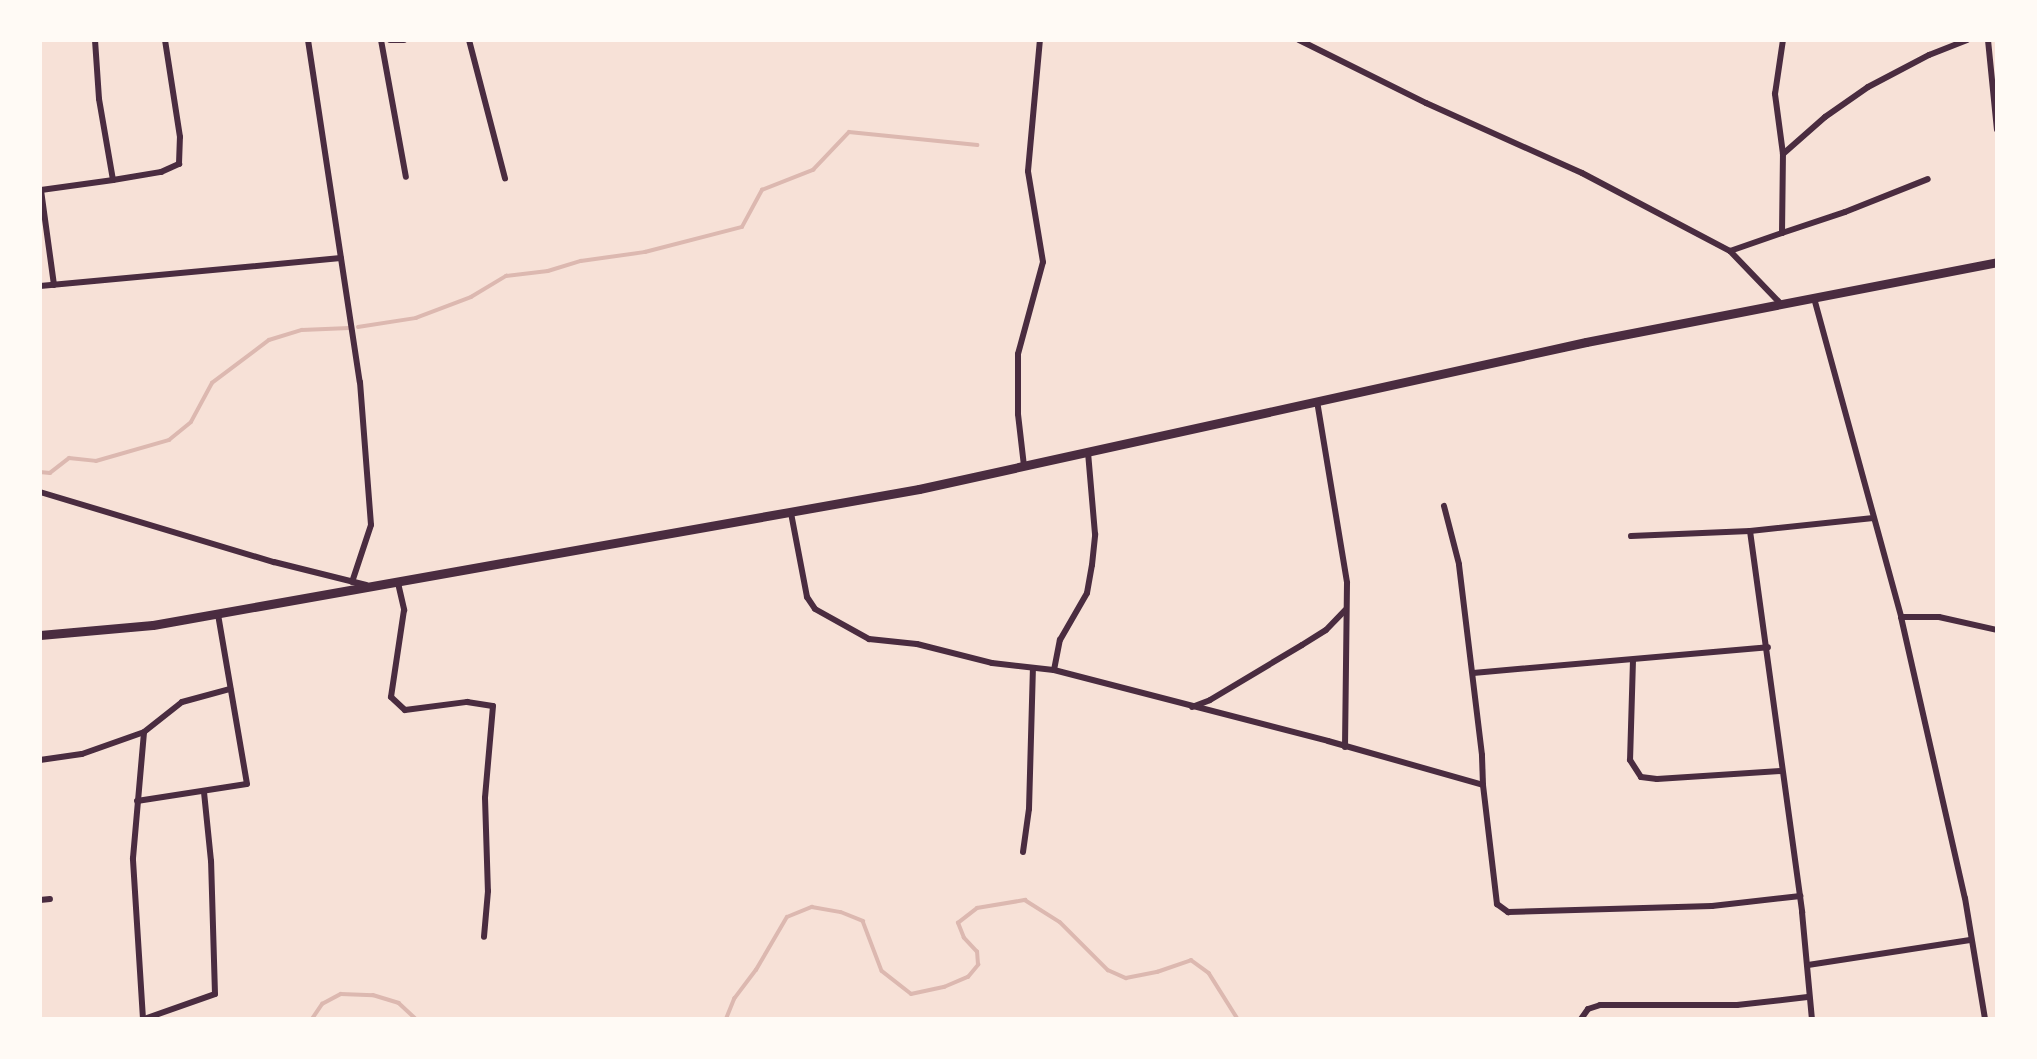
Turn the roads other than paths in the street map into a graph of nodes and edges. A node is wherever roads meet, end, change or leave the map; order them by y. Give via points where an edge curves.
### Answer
1 (95, 40) edge
2 (165, 40) edge
3 (308, 40) edge
4 (381, 40) edge
5 (390, 40) edge
6 (404, 40) edge
7 (470, 40) edge
8 (1040, 40) edge
9 (1299, 40) edge
10 (1783, 40) edge
11 (1967, 40) edge
12 (1988, 40) edge
13 (1997, 130) edge
14 (1783, 154) junction
15 (406, 177) dead end
16 (505, 178) dead end
17 (1927, 179) dead end
18 (113, 180) junction
19 (1782, 233) junction
20 (1730, 251) junction
21 (341, 258) junction
22 (1997, 262) edge
23 (54, 285) junction
24 (40, 286) edge
25 (1814, 298) junction
26 (1781, 304) junction
27 (1317, 401) junction
28 (1088, 452) junction
29 (1024, 466) junction
30 (40, 492) edge
31 (1444, 506) dead end
32 (790, 513) junction
33 (1873, 518) junction
34 (1750, 531) junction
35 (1631, 536) dead end
36 (352, 582) junction
37 (398, 583) junction
38 (374, 587) junction
39 (1345, 610) junction
40 (218, 614) junction
41 (1901, 617) junction
42 (1997, 630) edge
43 (40, 635) edge
44 (1768, 647) junction
45 (1633, 660) junction
46 (1033, 669) junction
47 (1054, 670) junction
48 (1473, 673) junction
49 (230, 690) junction
50 (1192, 707) junction
51 (144, 732) junction
52 (1345, 747) junction
53 (40, 760) edge
54 (1781, 771) junction
55 (1483, 785) junction
56 (204, 792) junction
57 (137, 801) junction
58 (1023, 852) dead end
59 (1800, 896) junction
60 (40, 900) edge
61 (50, 900) dead end
62 (484, 937) dead end
63 (1970, 940) junction
64 (1808, 965) junction
65 (1808, 997) junction
66 (143, 1019) edge
67 (1581, 1019) edge
68 (1812, 1019) edge
69 (1985, 1019) edge

1 - 18 street via 99,99
2 - 18 street via 180,137 179,164 161,172
3 - 21 street
4 - 15 street
5 - 6 street
7 - 16 street
8 - 29 street via 1028,171 1043,262 1018,354
9 - 20 street via 1582,173
10 - 14 street via 1775,94
11 - 14 street via 1868,87
12 - 13 street
14 - 19 street
17 - 19 street
18 - 23 street via 41,190
19 - 20 street
20 - 26 street
21 - 23 street
21 - 36 street via 360,382 371,525
22 - 25 main road
23 - 24 street
25 - 26 main road
25 - 33 street
26 - 27 main road
27 - 28 main road
27 - 39 street via 1347,583
28 - 29 main road
28 - 47 street via 1095,534 1092,565 1087,593 1060,639
29 - 32 main road
30 - 36 street
31 - 48 street via 1459,564
32 - 37 main road
32 - 46 street via 807,597 815,609 869,639 917,644
33 - 34 street
33 - 41 street
34 - 35 street
34 - 44 street
36 - 38 street
37 - 38 main road
37 - 62 street via 404,610 391,697 405,709 467,702 493,706 485,798 488,891
38 - 40 main road
39 - 50 street via 1326,630
39 - 52 street
40 - 43 main road
40 - 49 street
41 - 42 street via 1939,617
41 - 63 street via 1965,898
44 - 45 street
44 - 54 street
45 - 48 street
45 - 54 street via 1630,760 1641,776 1657,779
46 - 47 street
46 - 58 street via 1029,809
47 - 50 street
48 - 55 street
49 - 51 street via 182,702
49 - 56 street via 247,784
50 - 52 street
51 - 53 street via 82,754
51 - 57 street
52 - 55 street
54 - 59 street
55 - 59 street via 1497,904 1508,912 1712,906
56 - 57 street
56 - 66 street via 215,994
57 - 66 street via 134,858
59 - 64 street
60 - 61 street
63 - 64 street
63 - 69 street
64 - 65 street
65 - 67 street via 1737,1005 1601,1005 1588,1009
65 - 68 street

